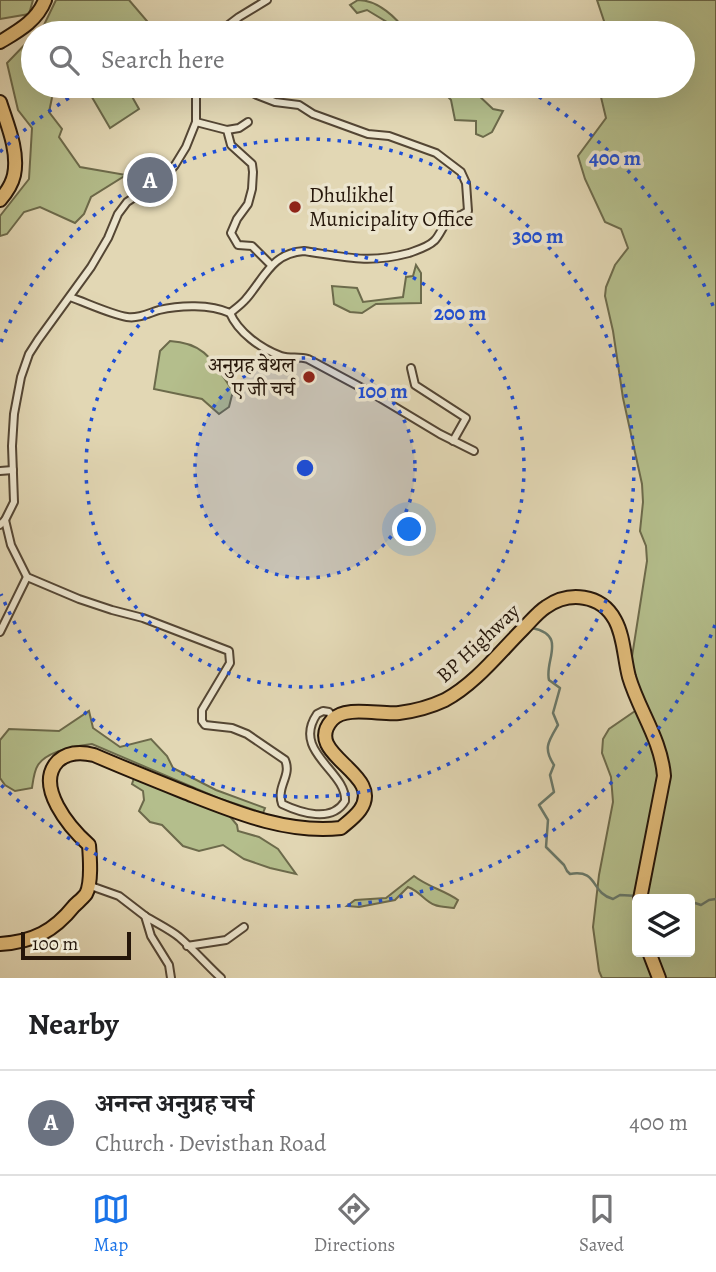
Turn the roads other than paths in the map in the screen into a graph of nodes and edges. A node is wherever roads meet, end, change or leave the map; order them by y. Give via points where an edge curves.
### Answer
1 (45, 0) edge
2 (267, 0) edge
3 (31, 21) edge
4 (234, 21) edge
5 (21, 28) edge
6 (0, 42) edge
7 (196, 98) edge
8 (265, 98) edge
9 (0, 102) edge
10 (196, 122) junction
11 (248, 122) dead end
12 (227, 130) junction
13 (0, 200) edge
14 (271, 265) junction
15 (70, 297) junction
16 (230, 313) junction
17 (411, 368) dead end
18 (453, 441) junction
19 (474, 451) dead end
20 (13, 470) junction
21 (0, 471) edge
22 (3, 522) edge
23 (27, 577) junction
24 (0, 632) edge
25 (333, 719) junction
26 (88, 885) junction
27 (641, 894) edge
28 (145, 916) junction
29 (244, 927) dead end
30 (0, 944) edge
31 (187, 946) junction
32 (651, 957) edge
33 (171, 978) edge
34 (221, 978) edge
35 (659, 978) edge

1 - 3 highway
2 - 4 street
5 - 6 highway
7 - 10 street
8 - 14 street via 299,105 368,134 389,136 436,153 461,172 468,211 449,218 435,241 380,260 304,251
9 - 13 highway via 15,167
10 - 12 street
10 - 15 street via 186,147 165,177 122,208
11 - 12 street
12 - 14 street via 231,145 252,164 253,172 248,205 231,233 239,245 252,246
14 - 16 street via 245,301
15 - 16 street via 129,318 195,307
15 - 20 street via 38,340 21,377 14,414
16 - 18 street via 259,345 281,356 308,359
17 - 18 street via 415,385 466,418
18 - 19 street
20 - 21 street
20 - 22 street via 14,502
22 - 23 street
23 - 24 street
23 - 25 street via 229,651 230,663 202,710 202,721 247,734 285,760 288,766 281,800 292,809 331,813 345,801 343,788 318,757 311,737 317,714 329,712
25 - 26 highway via 326,735 329,749 365,792 362,808 341,828 309,829 255,819 94,755 84,752 64,757 50,775 50,789 72,829 89,845
25 - 27 highway, BP Highway via 342,712 397,713 437,703 472,681 544,608 571,597 594,599 618,625 629,678 663,761
26 - 28 street via 119,896
26 - 30 highway via 56,925 23,942
28 - 31 street
28 - 33 street
29 - 31 street via 226,940
31 - 34 street
32 - 35 highway

